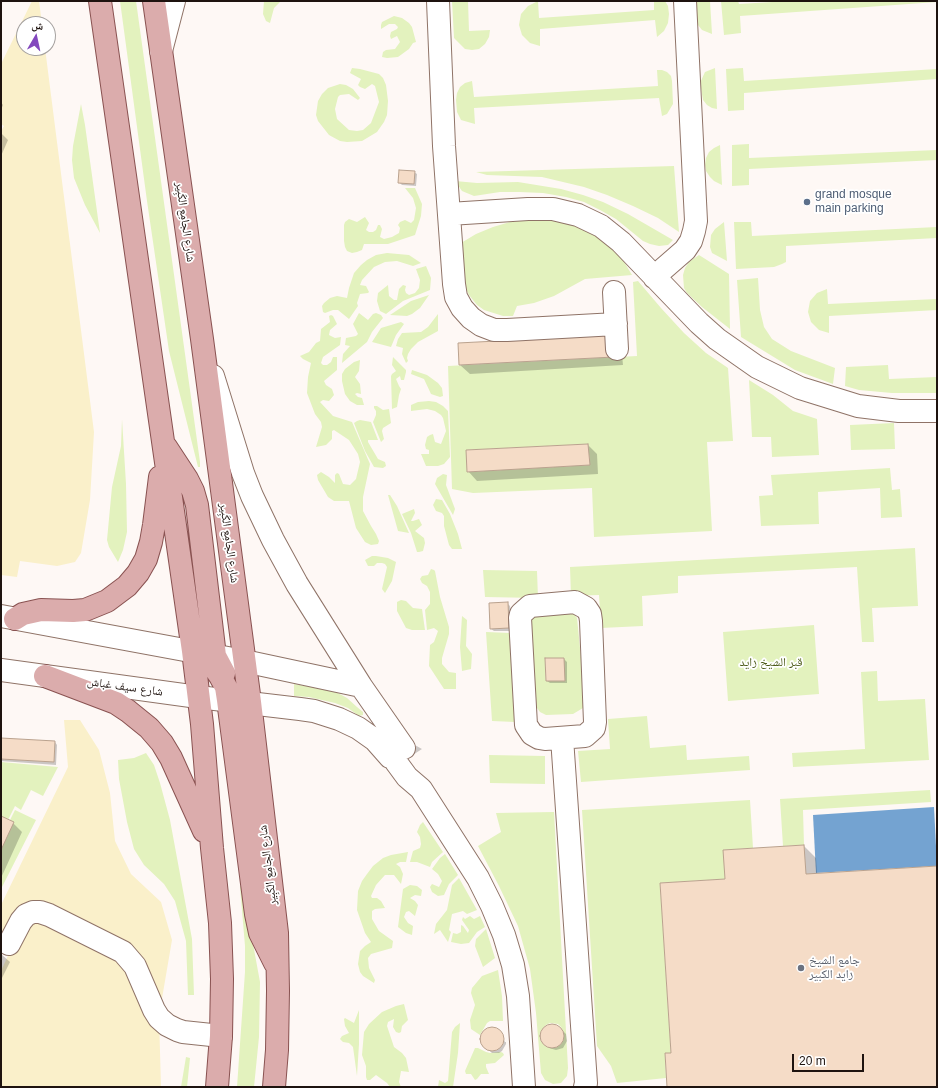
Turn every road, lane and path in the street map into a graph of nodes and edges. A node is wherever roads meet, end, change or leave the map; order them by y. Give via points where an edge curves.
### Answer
1 (100, 1) edge
2 (154, 1) edge
3 (174, 1) edge
4 (438, 1) edge
5 (685, 1) edge
6 (161, 51) junction
7 (449, 214) junction
8 (654, 277) junction
9 (614, 292) dead end
10 (616, 324) junction
11 (202, 339) junction
12 (617, 349) dead end
13 (937, 411) edge
14 (163, 444) junction
15 (8, 618) edge
16 (193, 651) junction
17 (215, 656) junction
18 (244, 661) junction
19 (1, 670) edge
20 (45, 676) junction
21 (362, 686) junction
22 (198, 697) junction
23 (228, 700) junction
24 (250, 702) junction
25 (562, 738) junction
26 (400, 755) junction
27 (212, 848) junction
28 (9, 944) dead end
29 (278, 968) junction
30 (221, 1036) junction
31 (217, 1087) edge
32 (274, 1087) edge
33 (524, 1087) edge
34 (585, 1087) edge

1 - 14 main road
2 - 6 main road, شارع الجامِع الكَبِير
3 - 6 street
4 - 7 street
5 - 8 street via 696,221 685,250
6 - 11 main road, شارع الجامِع الكَبِير
7 - 8 street via 553,209 578,215 601,226 621,242
7 - 10 street via 456,297 470,318 494,330
8 - 13 street via 717,339 757,367 778,378 800,388 858,406 899,411
9 - 10 street
10 - 12 street
11 - 18 main road, شارع الجامِع الكَبِير
11 - 21 street via 252,496 297,584
14 - 15 main road via 151,542 138,573 127,586 107,602 85,610 41,610
14 - 16 main road
14 - 17 main road via 187,479 197,505
15 - 16 street
16 - 17 street
16 - 22 main road
16 - 23 main road via 213,666 226,687
17 - 18 street
17 - 24 main road via 232,686
18 - 21 street
18 - 24 main road, شارع الجامِع الكَبِير
19 - 20 street, شارع سيف غباش
20 - 22 street, شارع سيف غباش
20 - 27 main road via 116,703 149,728 171,758
21 - 26 street
22 - 23 street, شارع سيف غباش
22 - 27 main road
23 - 24 street, شارع سيف غباش
23 - 29 main road via 256,914 260,933
24 - 26 street, شارع سيف غباش via 300,708 339,720
24 - 29 main road, شارع الجامِع الكَبِير via 277,932
25 - 25 street via 538,738 526,725 520,618 530,606 576,602 590,614 595,722 594,728 585,736
25 - 34 street
26 - 33 street via 404,774 421,789 478,878 504,935 513,965 518,996
27 - 30 main road via 220,923
28 - 30 street via 26,915 33,912 48,915 123,952 130,958 154,1010 167,1025 183,1032
29 - 32 main road, شارع الجامِع الكَبِير
30 - 31 main road

